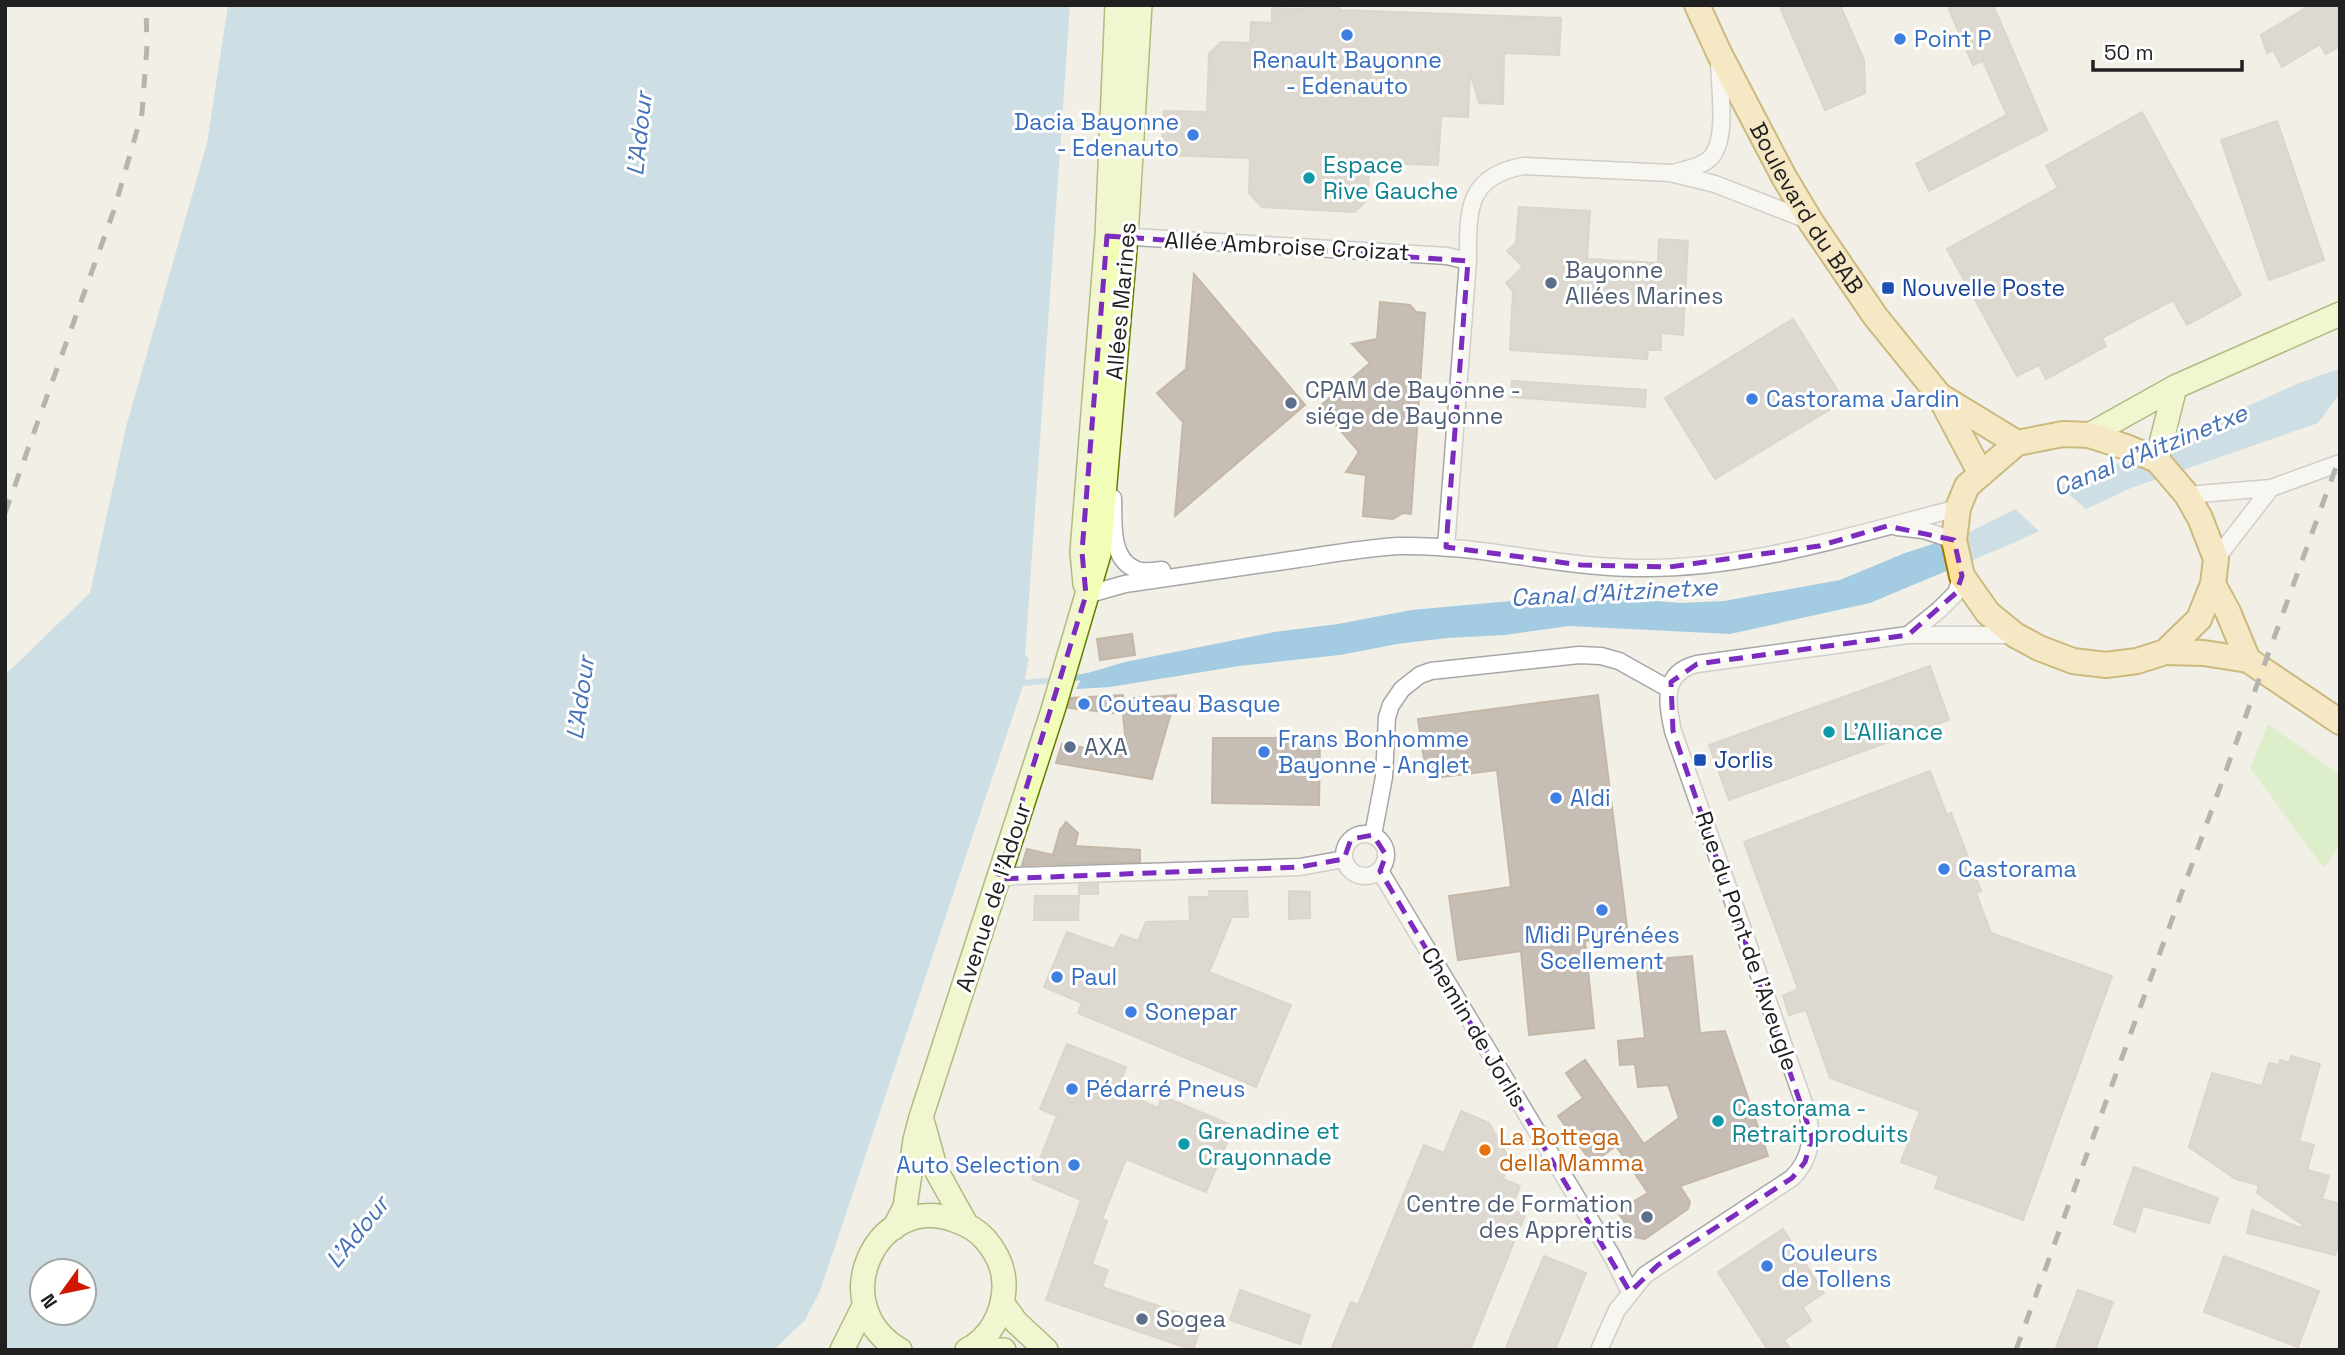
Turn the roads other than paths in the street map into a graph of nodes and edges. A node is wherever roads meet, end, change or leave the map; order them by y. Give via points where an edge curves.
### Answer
1 (1117, 5) edge
2 (1140, 5) edge
3 (1697, 5) edge
4 (1718, 53) junction
5 (1670, 173) junction
6 (1811, 222) junction
7 (1116, 236) junction
8 (1468, 261) junction
9 (2340, 314) edge
10 (2175, 387) junction
11 (1939, 395) junction
12 (1111, 425) junction
13 (2089, 435) junction
14 (2017, 443) junction
15 (2157, 460) junction
16 (2340, 463) edge
17 (1981, 474) junction
18 (2271, 488) junction
19 (2187, 495) junction
20 (1958, 508) junction
21 (1887, 526) junction
22 (1954, 540) junction
23 (1446, 547) junction
24 (2216, 559) junction
25 (1224, 570) junction
26 (1962, 576) junction
27 (2213, 584) junction
28 (1086, 594) junction
29 (1908, 635) junction
30 (2015, 635) junction
31 (2165, 652) junction
32 (2248, 660) junction
33 (1065, 671) joint
34 (1669, 689) junction
35 (2340, 722) edge
36 (1373, 835) junction
37 (1343, 859) junction
38 (1380, 871) junction
39 (998, 879) junction
40 (921, 1117) junction
41 (966, 1224) junction
42 (894, 1228) junction
43 (1630, 1292) junction
44 (1003, 1304) junction
45 (864, 1306) junction
46 (969, 1349) edge
47 (842, 1350) edge
48 (900, 1350) edge
49 (1004, 1350) edge
50 (1046, 1350) edge
51 (1599, 1350) edge

1 - 7 main road, Allées Marines
2 - 7 main road, Allées Marines
3 - 4 main road, Boulevard du BAB
4 - 5 street via 1719,146 1698,167
4 - 6 main road, Boulevard du BAB
5 - 6 street via 1715,184
5 - 8 street via 1545,166 1508,169 1488,181 1473,198 1468,213
6 - 11 main road, Boulevard du BAB via 1875,316
7 - 8 street, Allée Ambroise Croizat
7 - 12 main road, Allées Marines
7 - 28 main road, Allées Marines via 1082,552
8 - 23 street
9 - 10 main road
10 - 13 main road
10 - 15 main road
11 - 14 main road, Boulevard du BAB
11 - 17 main road, Boulevard du BAB
12 - 25 street via 1114,540 1125,562 1136,570
12 - 28 main road, Allées Marines via 1099,554
13 - 14 main road via 2063,434
13 - 15 main road
14 - 17 main road
15 - 19 main road
16 - 18 street
17 - 20 main road via 1967,486
18 - 19 street
18 - 24 street
19 - 24 main road
20 - 21 street
20 - 22 main road
21 - 22 street
21 - 23 street via 1794,550 1649,568 1581,565
22 - 26 main road
23 - 25 street via 1378,548
24 - 27 main road
25 - 28 street
26 - 29 street via 1956,593
26 - 30 main road via 1988,613
27 - 31 main road via 2199,618
27 - 32 main road
28 - 33 main road, Allées Marines
29 - 30 street
29 - 34 street via 1697,664 1677,674
30 - 31 main road via 2073,661 2106,665
31 - 32 main road
32 - 35 main road
33 - 39 main road, Avenue de l'Adour
34 - 36 street via 1601,656 1420,675 1402,689 1387,718 1384,777
34 - 43 street, Rue du Pont de l'Aveugle via 1673,730 1812,1137 1805,1162 1791,1178 1658,1265
36 - 37 street via 1351,839
36 - 38 street via 1385,847
37 - 38 street via 1359,876
37 - 39 street via 1300,867
38 - 43 street, Chemin de Jorlis
39 - 40 main road, Avenue de l'Adour
40 - 41 main road via 936,1170
40 - 42 main road, Avenue de l'Adour via 905,1207
41 - 42 main road via 929,1216
41 - 44 main road via 998,1258
42 - 45 main road via 880,1239 865,1266
43 - 51 street, Rue du Pont de l'Aveugle
44 - 46 main road via 985,1336
44 - 50 main road
45 - 47 main road
45 - 48 main road via 879,1334
46 - 49 main road

